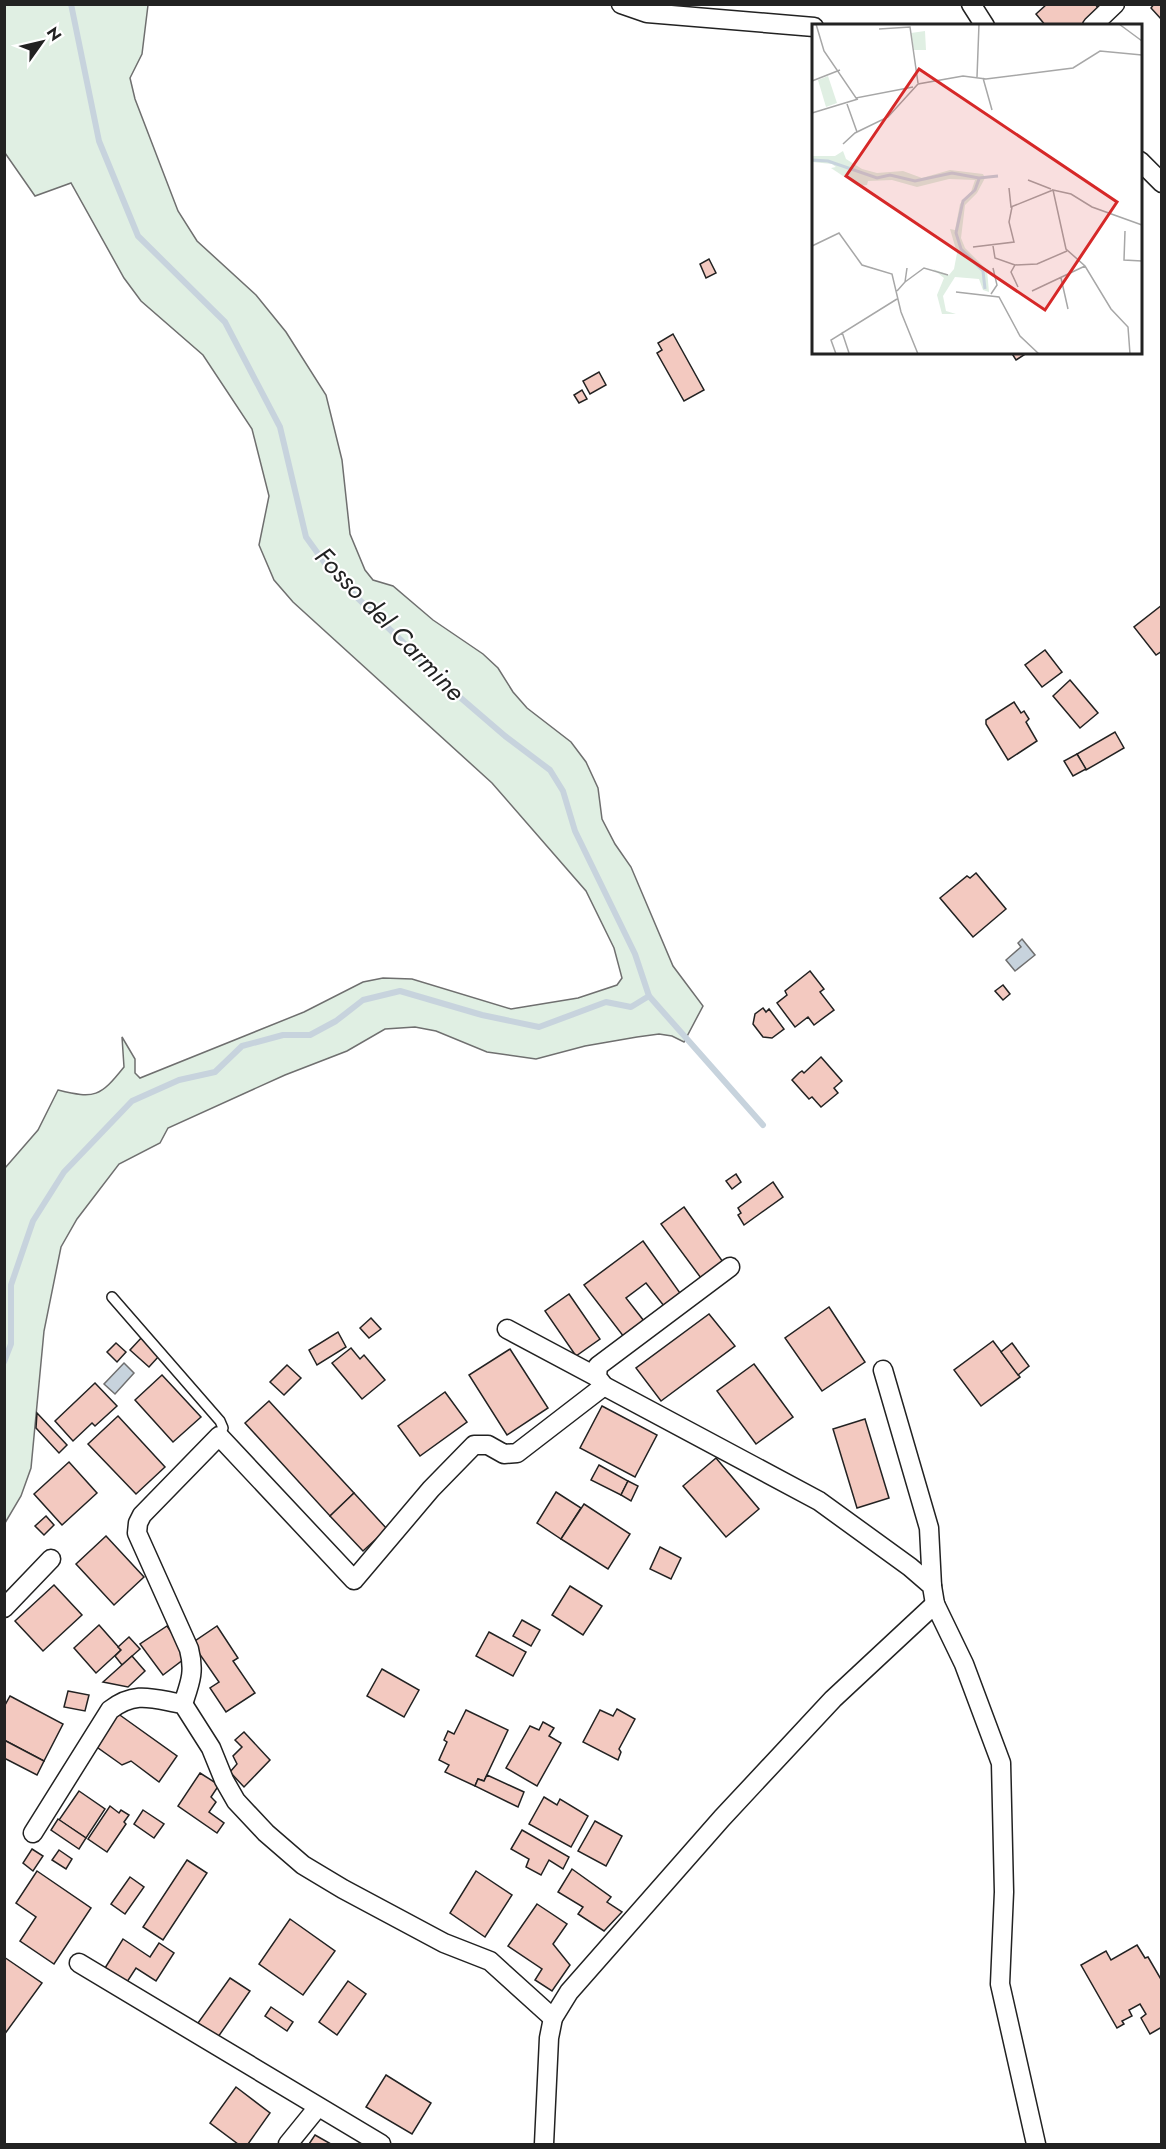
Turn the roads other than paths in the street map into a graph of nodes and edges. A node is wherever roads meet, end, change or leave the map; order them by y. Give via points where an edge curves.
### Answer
1 (621, 4) edge
2 (971, 4) edge
3 (1115, 4) edge
4 (984, 24) edge
5 (1094, 24) edge
6 (812, 27) edge
7 (1142, 164) edge
8 (1161, 183) edge
9 (730, 1267) dead end
10 (112, 1297) dead end
11 (507, 1329) dead end
12 (883, 1370) dead end
13 (600, 1382) junction
14 (219, 1436) junction
15 (51, 1559) dead end
16 (933, 1595) junction
17 (4, 1608) edge
18 (183, 1704) junction
19 (33, 1833) dead end
20 (79, 1963) dead end
21 (553, 2019) junction
22 (318, 2107) junction
23 (288, 2145) edge
24 (381, 2145) edge
25 (544, 2145) edge
26 (1036, 2145) edge

1 - 6 street via 647,13
2 - 4 street
3 - 5 street
7 - 8 street
9 - 13 street via 598,1366
10 - 14 lane via 220,1421 223,1428
11 - 13 street
12 - 16 street via 928,1528
13 - 14 street via 517,1453 504,1454 488,1445 474,1445 354,1580
13 - 16 street via 819,1501 910,1567
14 - 18 street via 138,1523 137,1533 191,1656 192,1676
15 - 17 street
16 - 21 street via 722,1818 569,1992
16 - 26 street via 1001,1763 1004,1892 1000,1984
18 - 19 street via 139,1697 123,1700 110,1710
18 - 21 street via 211,1748 236,1801 303,1865 444,1943 490,1961
20 - 22 street
21 - 25 street
22 - 23 street
22 - 24 street

